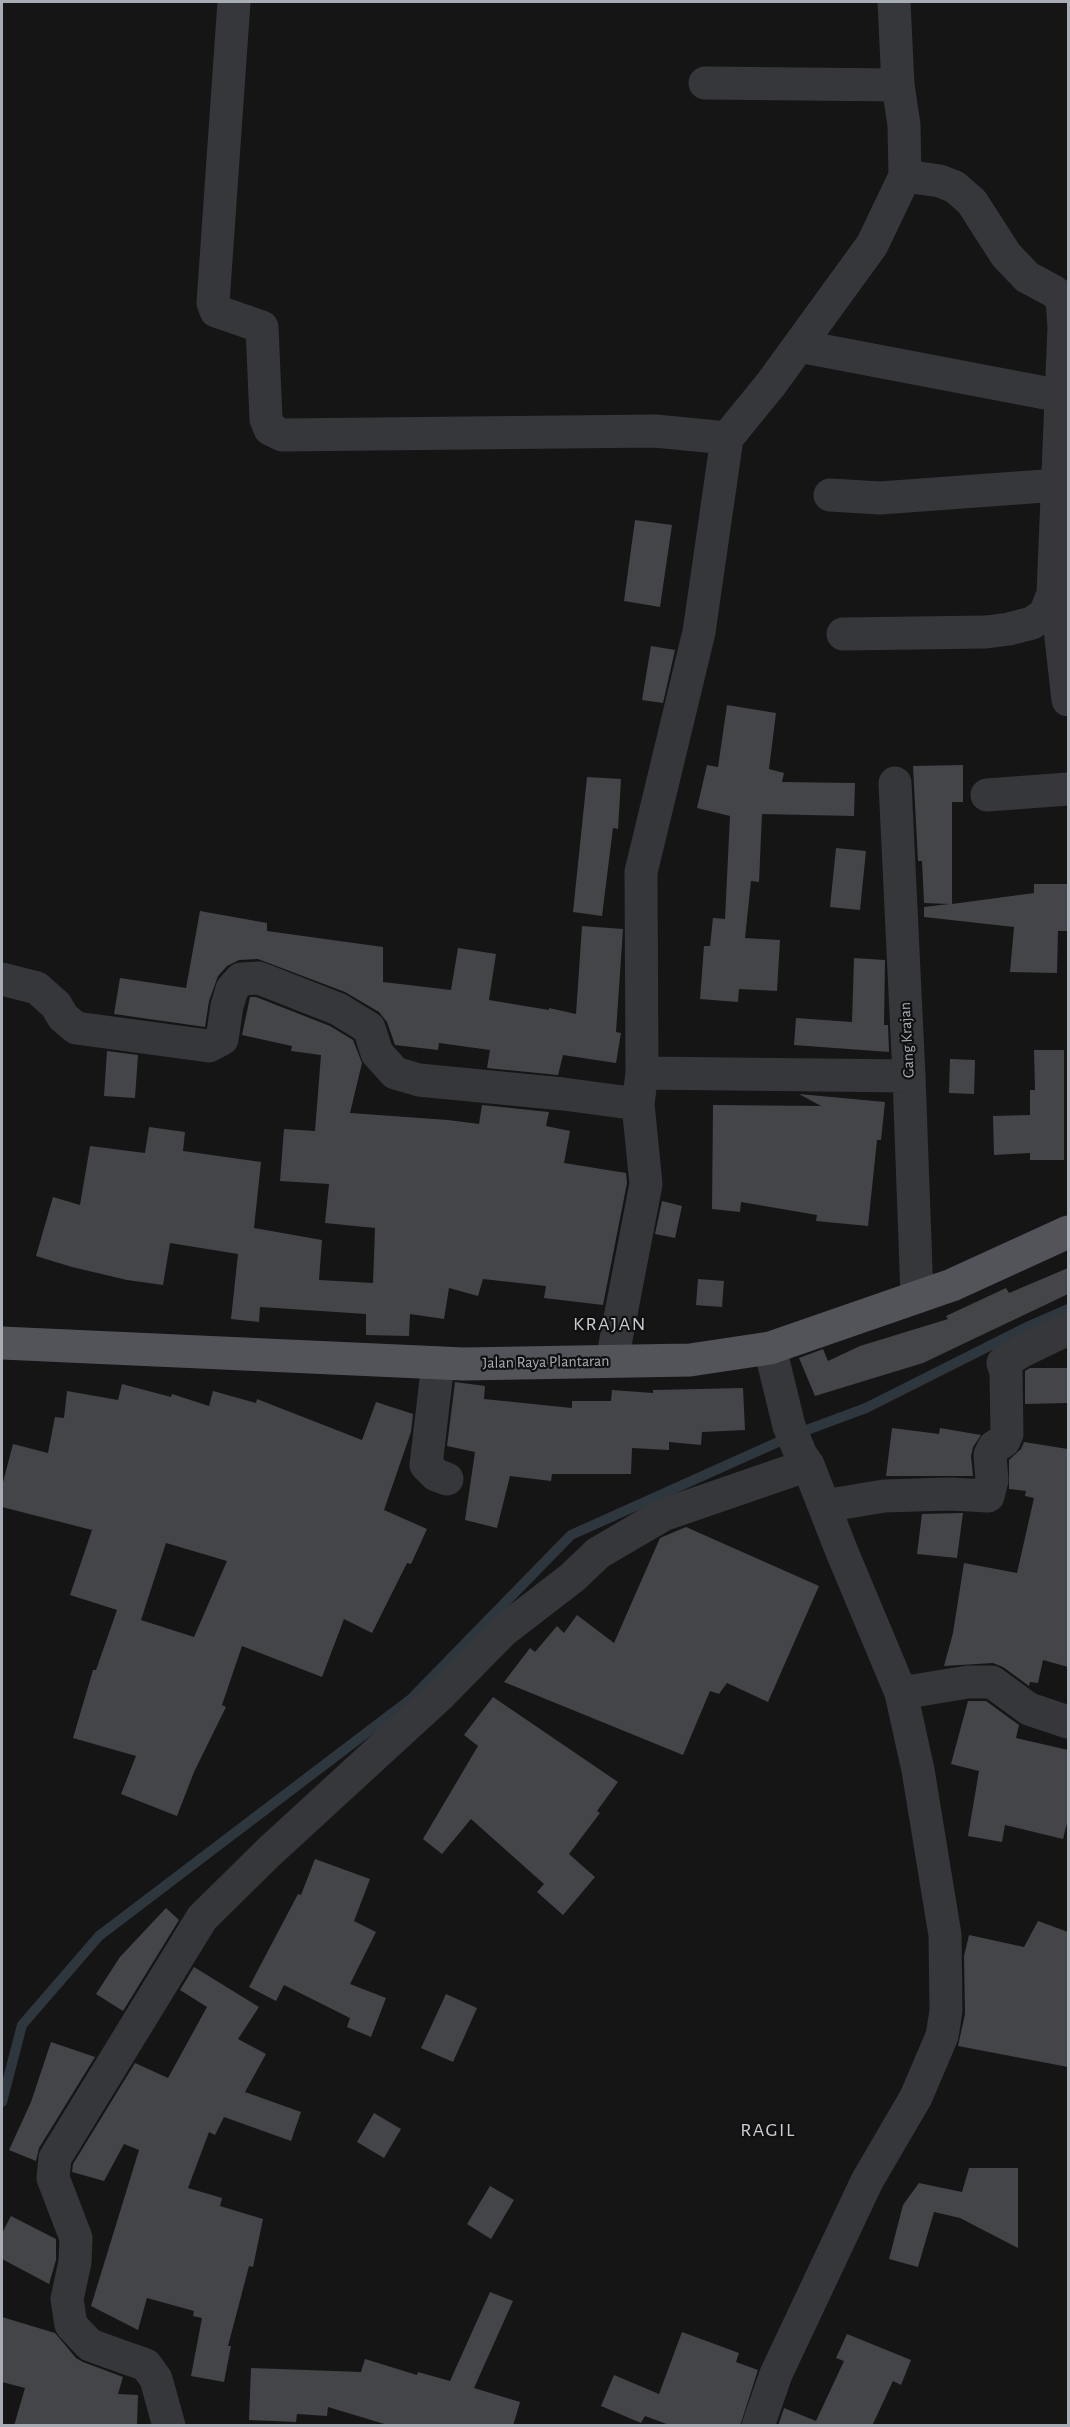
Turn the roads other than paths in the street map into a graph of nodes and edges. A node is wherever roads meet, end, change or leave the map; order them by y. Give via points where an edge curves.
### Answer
1 (234, 2) edge
2 (894, 2) edge
3 (705, 83) dead end
4 (898, 85) junction
5 (905, 176) junction
6 (799, 346) junction
7 (1061, 396) junction
8 (726, 438) junction
9 (1058, 484) junction
10 (830, 495) dead end
11 (1054, 584) junction
12 (843, 634) dead end
13 (1068, 700) edge
14 (895, 783) dead end
15 (1068, 789) edge
16 (987, 795) dead end
17 (2, 979) edge
18 (909, 1076) junction
19 (640, 1088) junction
20 (1068, 1232) edge
21 (917, 1297) junction
22 (1068, 1329) edge
23 (2, 1343) edge
24 (770, 1348) junction
25 (612, 1360) junction
26 (438, 1363) junction
27 (800, 1448) junction
28 (447, 1479) dead end
29 (824, 1506) junction
30 (902, 1693) junction
31 (1068, 1722) edge
32 (169, 2426) edge
33 (758, 2426) edge

1 - 8 street via 213,303 216,310 262,327 266,419 270,429 282,435 655,431
2 - 4 street
3 - 4 street
4 - 5 street
5 - 6 street via 872,245
5 - 7 street via 940,181 955,188 972,202 1006,255 1027,277 1062,298
6 - 7 street
6 - 8 street
7 - 9 street
8 - 19 street via 699,632 641,872
9 - 10 street via 880,498
9 - 11 street
11 - 12 street via 1045,614 1009,630
11 - 13 street
14 - 18 street, Gang Krajan
15 - 16 street
17 - 19 street via 37,988 76,1028 209,1046 222,1039 232,989 241,979 259,978 338,1009 369,1028 377,1053 395,1073 419,1080 563,1094
18 - 19 street
18 - 21 street, Gang Krajan
19 - 25 street via 646,1184
20 - 21 main road, Jalan Raya Plantaran
21 - 24 main road, Jalan Raya Plantaran
22 - 29 street via 1003,1363 1008,1434 990,1455 992,1480 988,1496 884,1496
23 - 26 main road, Jalan Raya Plantaran
24 - 25 main road, Jalan Raya Plantaran via 690,1360
24 - 27 street
25 - 26 main road, Jalan Raya Plantaran
26 - 28 street via 426,1466
27 - 29 street
27 - 32 street via 663,1515 598,1553 503,1631 202,1918 55,2157 53,2178 76,2238 67,2299 71,2325 90,2345 146,2365 156,2379
29 - 30 street
30 - 31 street via 992,1682 1029,1709
30 - 33 street via 945,1935 946,2011 942,2036 916,2097 867,2181 776,2374

